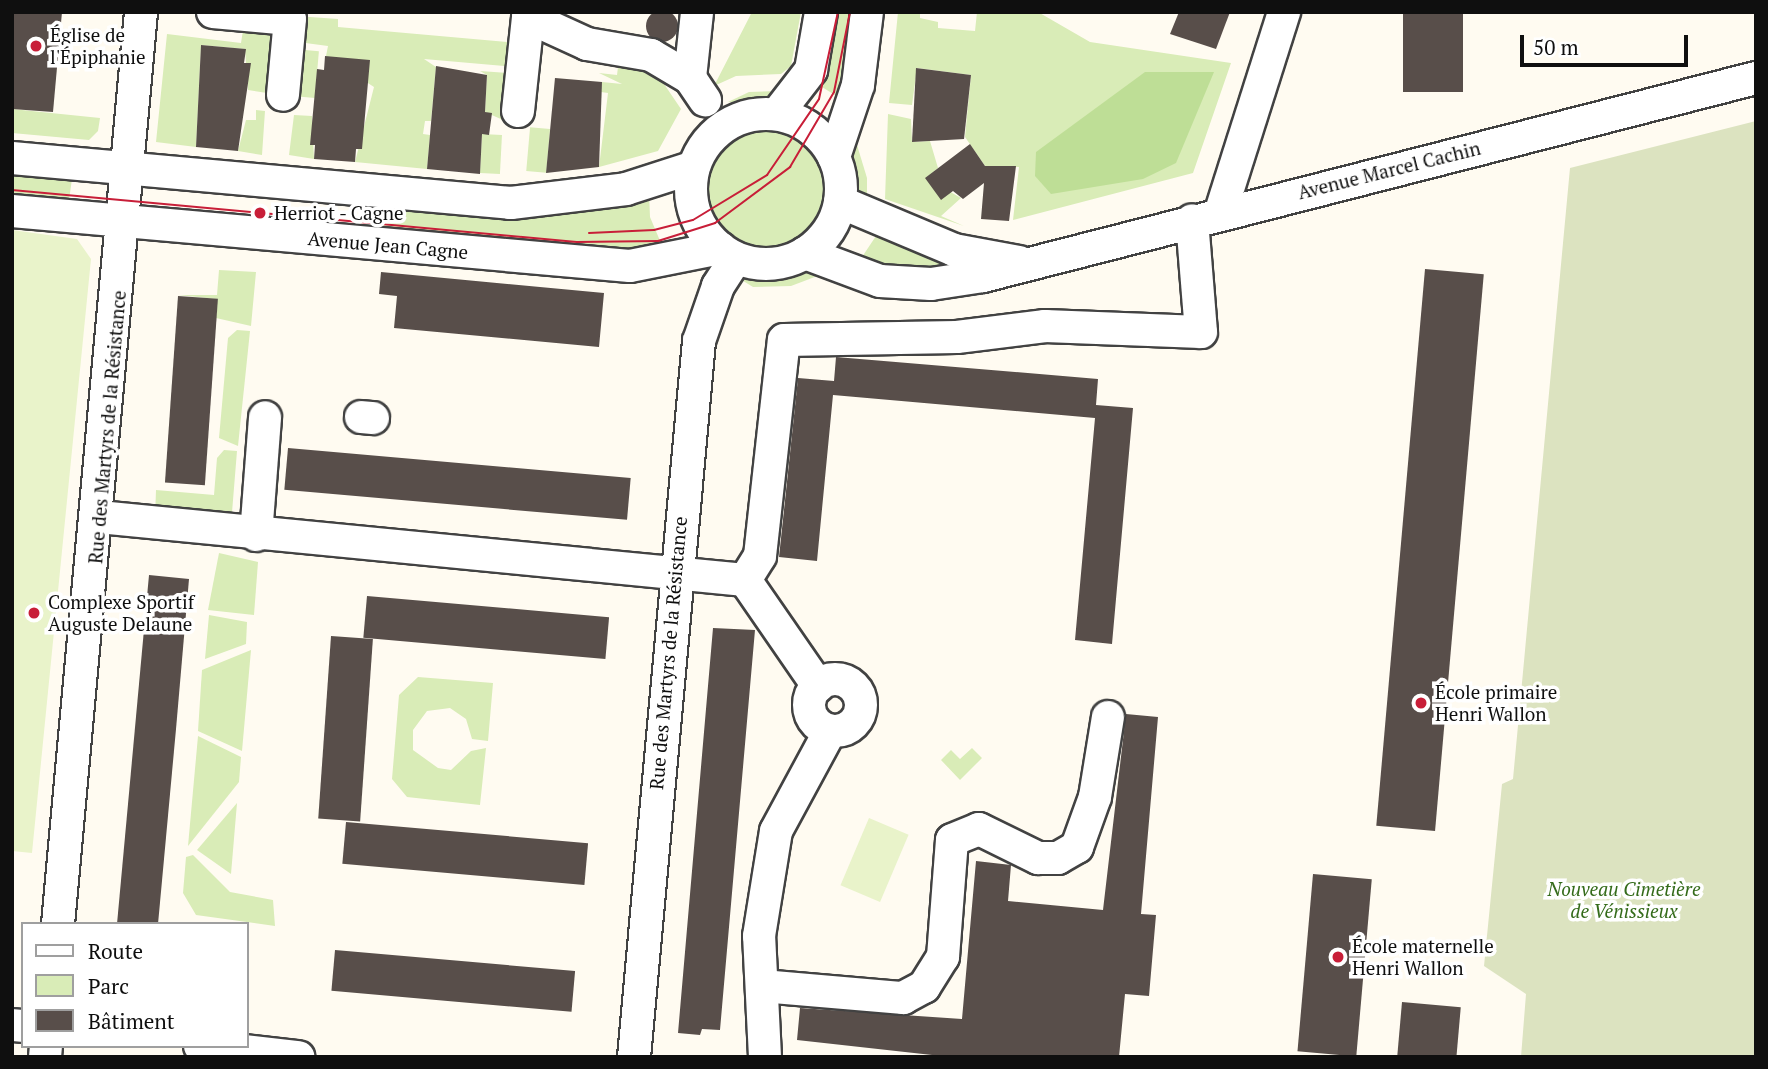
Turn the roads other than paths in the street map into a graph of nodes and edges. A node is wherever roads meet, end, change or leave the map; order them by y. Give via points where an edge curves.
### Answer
1 (141, 12) edge
2 (213, 12) edge
3 (697, 12) edge
4 (821, 12) edge
5 (867, 12) edge
6 (1284, 12) edge
7 (1756, 78) edge
8 (697, 89) junction
9 (283, 95) dead end
10 (518, 111) dead end
11 (778, 114) junction
12 (745, 118) junction
13 (834, 157) junction
14 (12, 158) edge
15 (699, 158) junction
16 (129, 169) junction
17 (840, 202) junction
18 (12, 211) edge
19 (1207, 216) junction
20 (125, 222) junction
21 (728, 253) junction
22 (805, 253) junction
23 (1024, 262) junction
24 (265, 416) dead end
25 (99, 517) junction
26 (256, 535) junction
27 (674, 573) junction
28 (744, 580) junction
29 (818, 686) junction
30 (1108, 717) dead end
31 (830, 731) junction
32 (58, 922) edge
33 (762, 986) junction
34 (218, 1048) edge
35 (298, 1057) edge
36 (634, 1057) edge
37 (765, 1057) edge

1 - 16 street, Rue des Martyrs de la Résistance
2 - 9 street via 290,19
3 - 8 street
4 - 11 street via 811,70
5 - 13 street via 858,85
6 - 19 street
7 - 19 street, Avenue Marcel Cachin
8 - 10 street via 651,55 587,44 528,17
8 - 12 street
8 - 15 street
11 - 12 street
11 - 13 street via 806,125
12 - 15 street
13 - 17 street
14 - 16 street
15 - 16 street via 626,189 511,203
15 - 21 street via 695,214
16 - 20 street, Rue des Martyrs de la Résistance
17 - 22 street via 828,231
17 - 23 street, Avenue Marcel Cachin via 954,250
18 - 20 street, Avenue Jean Cagne
19 - 23 street, Avenue Marcel Cachin
19 - 28 street via 1201,332 1045,326 957,337 784,340 760,556
20 - 21 street, Avenue Jean Cagne via 630,266
20 - 25 street, Rue des Martyrs de la Résistance
21 - 22 street via 771,264
21 - 27 street, Rue des Martyrs de la Résistance via 699,341
22 - 23 street, Avenue Marcel Cachin via 856,275 931,284
24 - 26 street
25 - 26 street
25 - 32 street, Rue des Martyrs de la Résistance
26 - 27 street
27 - 28 street
27 - 36 street, Rue des Martyrs de la Résistance
28 - 29 street
29 - 31 street via 811,716
29 - 31 street via 848,682 861,702 853,724
30 - 33 street via 1095,797 1077,847 1058,858 1038,859 979,830 952,840 943,957 924,987 903,998
31 - 33 street via 776,831 759,936
33 - 37 street
34 - 35 street

